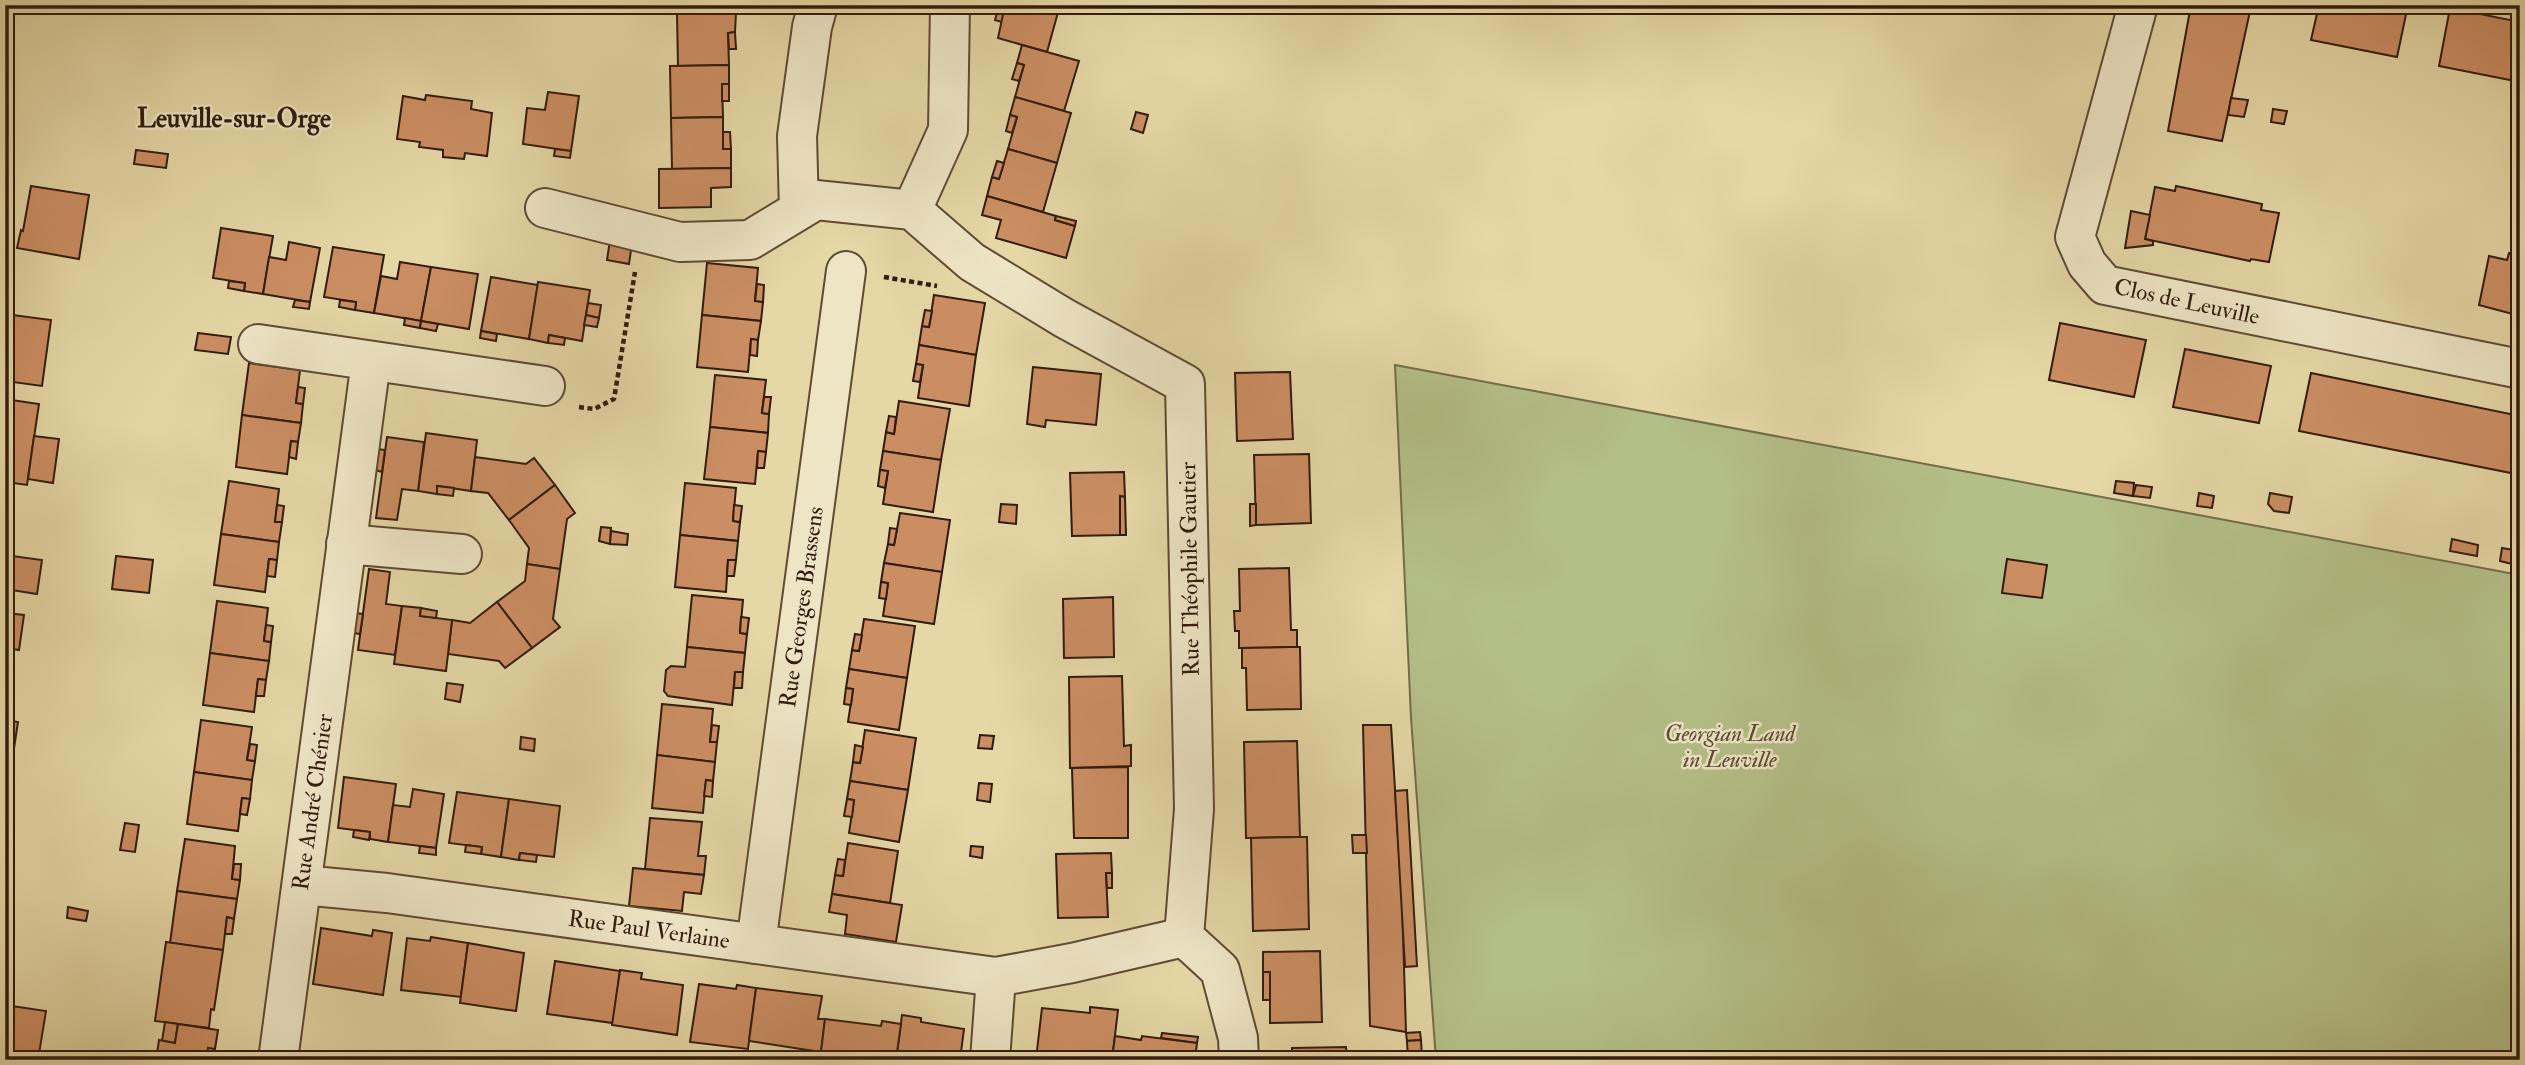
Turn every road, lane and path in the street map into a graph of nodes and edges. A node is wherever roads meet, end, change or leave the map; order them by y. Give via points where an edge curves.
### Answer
1 (818, 5) edge
2 (950, 5) edge
3 (2138, 5) edge
4 (545, 208) dead end
5 (912, 210) junction
6 (799, 211) junction
7 (846, 271) dead end
8 (634, 275) dead end
9 (258, 344) dead end
10 (371, 361) junction
11 (2520, 369) edge
12 (545, 386) joint
13 (346, 544) junction
14 (462, 554) dead end
15 (302, 885) junction
16 (1184, 937) junction
17 (756, 944) junction
18 (996, 977) junction
19 (278, 1060) edge
20 (990, 1060) edge
21 (1239, 1060) edge

1 - 6 street via 797,136
2 - 5 street via 947,130
3 - 11 street, Clos de Leuville via 2075,237 2087,264 2105,285
4 - 6 street via 680,242 750,240
5 - 6 street via 817,200
5 - 16 street, Rue Théophile Gautier via 972,261 1185,384 1194,809
7 - 17 street, Rue Georges Brassens
8 - 12 path via 614,399 594,409 548,402
9 - 10 street
10 - 12 street
10 - 13 street, Rue André Chénier
13 - 14 street
13 - 15 street, Rue André Chénier
15 - 17 street, Rue Paul Verlaine
15 - 19 street, Rue André Chénier
16 - 18 street, Rue Paul Verlaine
16 - 21 street via 1220,970 1238,1038
17 - 18 street, Rue Paul Verlaine
18 - 20 street

